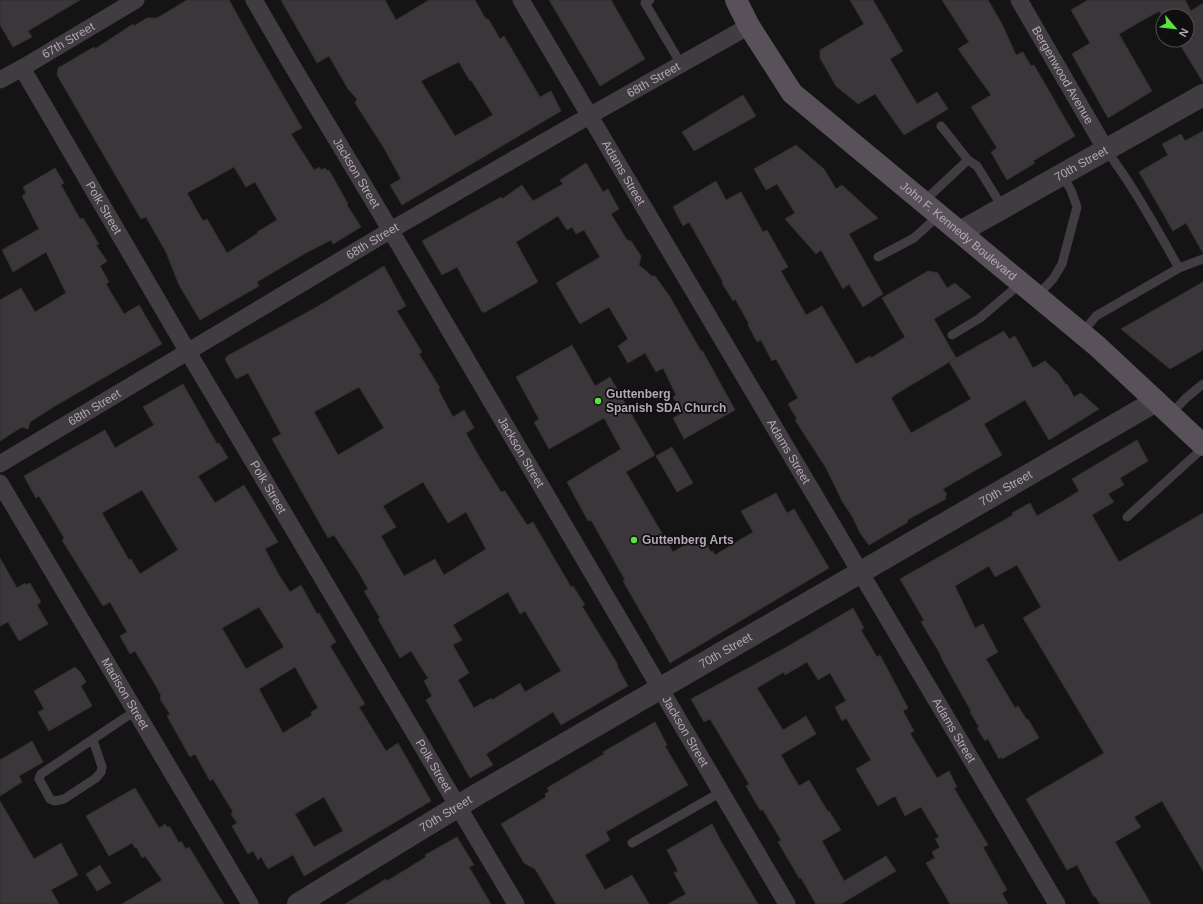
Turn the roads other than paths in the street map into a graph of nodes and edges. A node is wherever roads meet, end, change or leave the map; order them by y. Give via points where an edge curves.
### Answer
1 (136, 0) edge
2 (254, 0) edge
3 (521, 0) edge
4 (650, 0) edge
5 (736, 0) edge
6 (1019, 0) edge
7 (750, 26) junction
8 (681, 64) junction
9 (22, 68) junction
10 (0, 80) edge
11 (1203, 95) edge
12 (589, 116) junction
13 (941, 126) dead end
14 (1106, 150) junction
15 (968, 160) junction
16 (1062, 175) junction
17 (931, 208) junction
18 (1003, 208) junction
19 (391, 230) junction
20 (960, 232) junction
21 (878, 257) dead end
22 (1203, 259) edge
23 (1179, 268) junction
24 (1029, 289) junction
25 (1082, 333) junction
26 (952, 335) dead end
27 (188, 352) junction
28 (1203, 384) edge
29 (1163, 408) junction
30 (1203, 447) edge
31 (0, 464) edge
32 (0, 483) edge
33 (1127, 517) dead end
34 (860, 573) junction
35 (660, 688) junction
36 (136, 711) junction
37 (92, 740) junction
38 (721, 792) junction
39 (458, 806) junction
40 (632, 843) dead end
41 (250, 904) edge
42 (298, 904) edge
43 (516, 904) edge
44 (786, 904) edge
45 (1057, 904) edge

1 - 9 street, 67th Street
2 - 19 street, Jackson Street
3 - 12 street, Adams Street
4 - 8 lane via 645,3
5 - 7 main road, John F. Kennedy Boulevard
6 - 14 street, Bergenwood Avenue
7 - 8 street, 68th Street
7 - 17 main road, John F. Kennedy Boulevard via 792,93
8 - 12 street, 68th Street
9 - 10 street, 67th Street
9 - 27 street, Polk Street
11 - 14 street, 70th Street
12 - 19 street, 68th Street
12 - 34 street, Adams Street
13 - 15 lane
14 - 16 street, 70th Street
14 - 23 lane via 1145,209
15 - 17 lane
15 - 18 lane via 977,166
16 - 18 street, 70th Street
16 - 24 lane via 1077,207 1062,264 1053,279
17 - 20 main road, John F. Kennedy Boulevard
17 - 21 lane via 914,238
18 - 20 street, 70th Street
19 - 27 street, 68th Street
19 - 35 street, Jackson Street
20 - 24 main road, John F. Kennedy Boulevard
22 - 23 lane
23 - 25 lane via 1096,316
24 - 25 main road, John F. Kennedy Boulevard
24 - 26 lane
25 - 29 main road, John F. Kennedy Boulevard
27 - 31 street, 68th Street
27 - 39 street, Polk Street
28 - 29 lane via 1186,398
29 - 30 main road, John F. Kennedy Boulevard
29 - 34 street, 70th Street
30 - 33 lane
32 - 36 street, Madison Street
34 - 35 street, 70th Street
34 - 45 street, Adams Street
35 - 38 street, Jackson Street
35 - 39 street, 70th Street
36 - 37 lane
36 - 41 street, Madison Street
37 - 37 lane via 41,774 39,779 50,799 64,799 96,778 102,766
38 - 40 lane
38 - 44 street, Jackson Street
39 - 42 street, 70th Street
39 - 43 street, Polk Street

